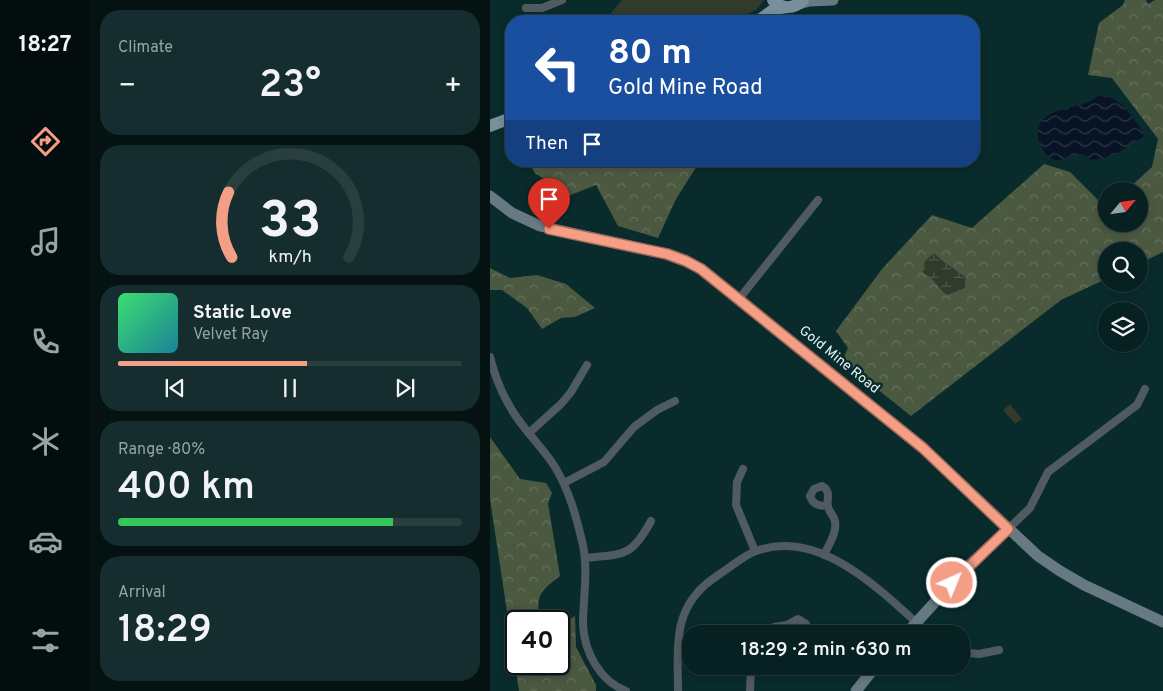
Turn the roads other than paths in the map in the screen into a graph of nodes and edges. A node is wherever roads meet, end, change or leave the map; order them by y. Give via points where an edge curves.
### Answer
1 (562, 0) edge
2 (772, 0) edge
3 (833, 0) edge
4 (801, 2) edge
5 (786, 7) junction
6 (526, 8) dead end
7 (758, 15) edge
8 (766, 15) edge
9 (505, 120) edge
10 (490, 126) edge
11 (490, 196) edge
12 (818, 200) dead end
13 (739, 299) junction
14 (490, 357) edge
15 (587, 365) dead end
16 (1146, 389) dead end
17 (675, 401) dead end
18 (529, 433) junction
19 (743, 469) dead end
20 (564, 483) junction
21 (828, 506) dead end
22 (651, 521) dead end
23 (1008, 529) junction
24 (755, 552) junction
25 (824, 555) junction
26 (585, 558) junction
27 (916, 622) junction
28 (1163, 622) edge
29 (791, 625) edge
30 (806, 625) edge
31 (914, 625) edge
32 (919, 625) edge
33 (999, 650) dead end
34 (970, 653) edge
35 (750, 675) edge
36 (869, 675) edge
37 (626, 691) edge
38 (678, 691) edge
39 (750, 691) edge
40 (856, 691) edge

1 - 6 street via 542,8
2 - 5 main road
2 - 7 main road
3 - 4 street
4 - 5 main road
5 - 8 main road
9 - 10 main road
11 - 13 street, Gold Mine Road via 512,213 540,226 686,261
12 - 13 street
13 - 23 street, Gold Mine Road via 923,448
14 - 18 street via 500,389
15 - 18 street via 561,404
16 - 23 street via 1137,406 1048,472 1030,508
17 - 20 street via 634,427 604,462
18 - 20 street
19 - 24 street via 736,505
20 - 26 street via 578,522
21 - 25 street via 835,520 834,533
22 - 26 street via 637,544 628,551
23 - 27 street
23 - 28 street, Gold Mine Road via 1060,571
24 - 25 street via 789,546
24 - 38 street via 706,584 687,607 678,638
25 - 27 street via 864,576
26 - 37 street via 583,625 586,644 602,676
27 - 31 street
27 - 32 street
29 - 30 street via 795,620
33 - 34 street
35 - 39 street
36 - 40 street

